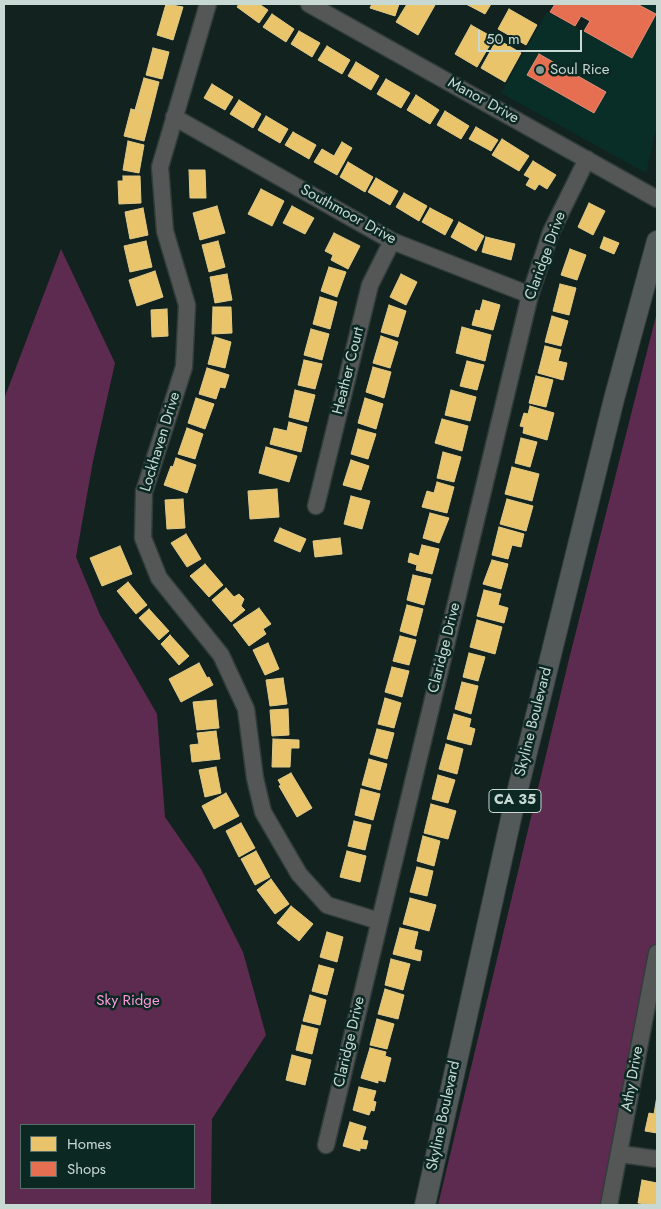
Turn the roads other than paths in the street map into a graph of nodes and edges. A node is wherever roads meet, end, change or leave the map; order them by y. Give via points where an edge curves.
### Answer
1 (208, 4) edge
2 (309, 4) edge
3 (174, 117) junction
4 (587, 159) junction
5 (657, 198) edge
6 (392, 241) junction
7 (657, 241) edge
8 (530, 295) junction
9 (316, 506) dead end
10 (378, 921) junction
11 (657, 953) edge
12 (326, 1145) dead end
13 (620, 1154) junction
14 (657, 1160) edge
15 (425, 1205) edge
16 (609, 1205) edge

1 - 3 street, Lockhaven Drive
2 - 4 street, Manor Drive
3 - 6 street, Southmoor Drive
3 - 10 street, Lockhaven Drive via 160,167 165,231 186,305 184,367 144,492 143,538 159,578 221,655 246,710 263,812 299,874 327,905
4 - 5 street, Manor Drive
4 - 8 street, Claridge Drive via 551,232
6 - 8 street, Southmoor Drive
6 - 9 street, Heather Court via 370,285
7 - 15 main road, Skyline Boulevard / CA 35 via 614,399 514,806
8 - 10 street, Claridge Drive
10 - 12 street, Claridge Drive
11 - 13 street, Athy Drive
13 - 14 street
13 - 16 street, Athy Drive

